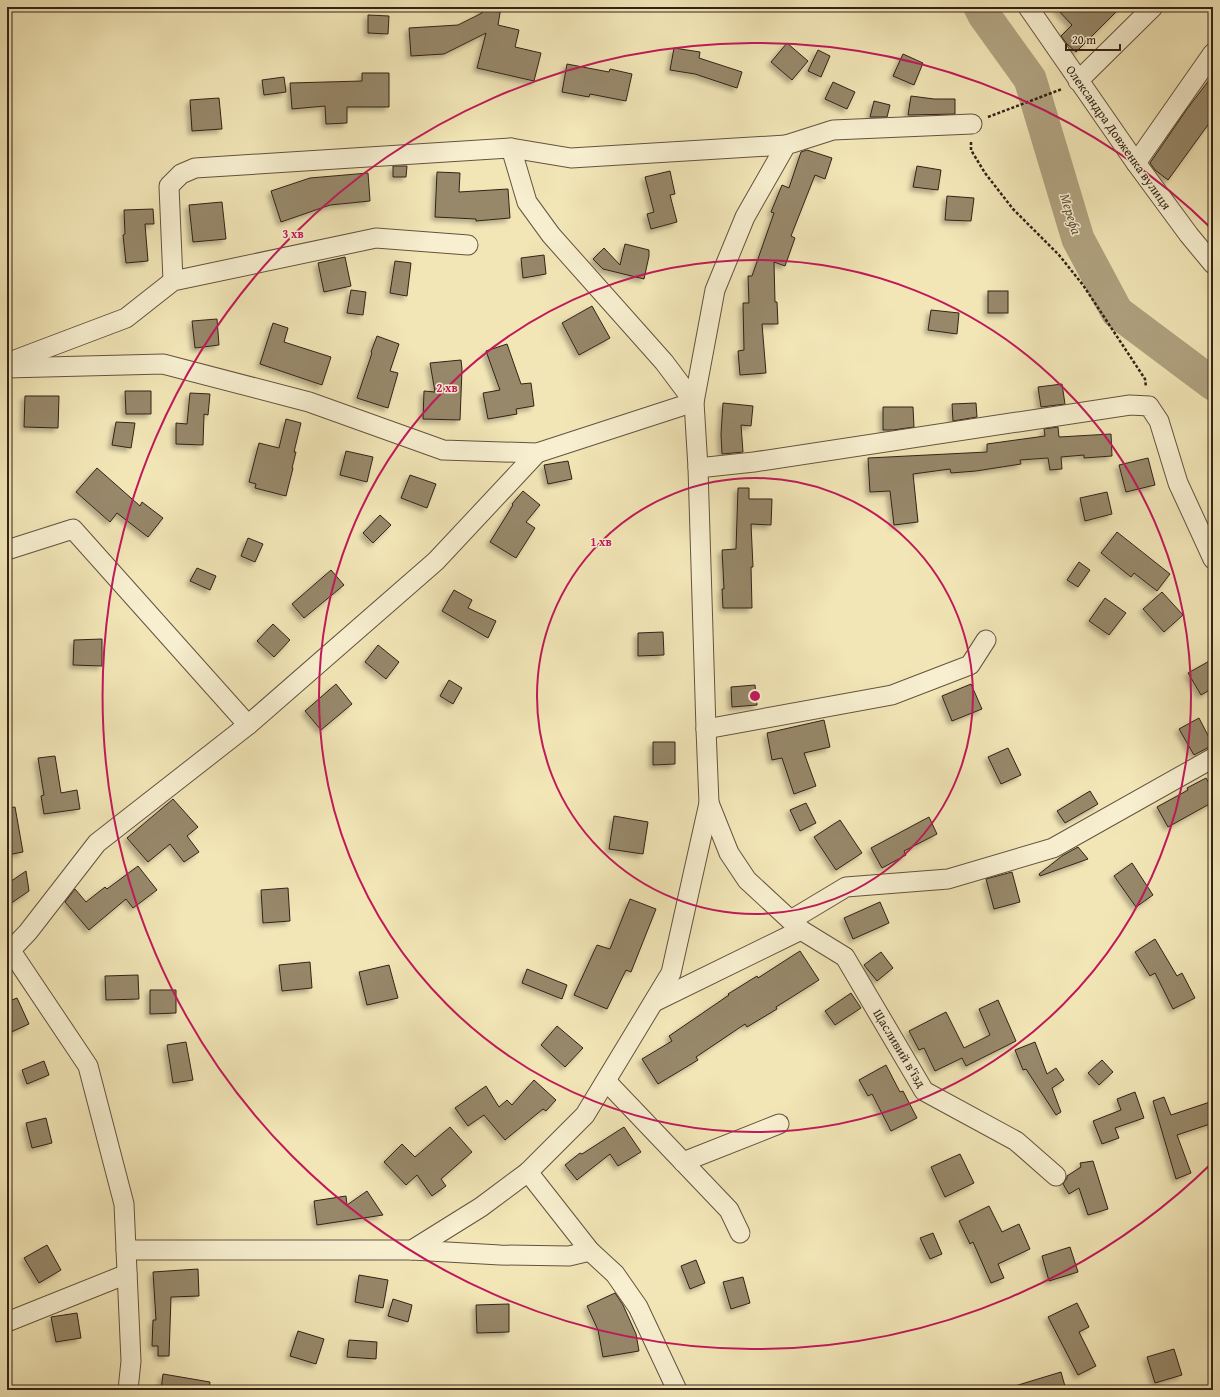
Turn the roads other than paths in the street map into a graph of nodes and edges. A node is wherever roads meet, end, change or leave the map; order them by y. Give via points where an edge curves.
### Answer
1 (1028, 7) edge
2 (1153, 7) edge
3 (1213, 53) edge
4 (1078, 81) junction
5 (972, 124) road end
6 (786, 145) junction
7 (511, 148) junction
8 (1136, 163) junction
9 (468, 245) dead end
10 (1213, 264) edge
11 (173, 281) junction
12 (7, 363) edge
13 (7, 368) edge
14 (694, 402) junction
15 (537, 453) junction
16 (698, 468) junction
17 (7, 550) edge
18 (1213, 559) edge
19 (986, 640) dead end
20 (248, 725) junction
21 (706, 729) junction
22 (1213, 758) edge
23 (709, 802) junction
24 (796, 925) junction
25 (8, 950) edge
26 (654, 1002) junction
27 (606, 1081) junction
28 (779, 1124) dead end
29 (684, 1162) junction
30 (528, 1172) junction
31 (1056, 1176) dead end
32 (740, 1233) dead end
33 (126, 1250) junction
34 (412, 1250) junction
35 (590, 1251) junction
36 (127, 1274) junction
37 (7, 1322) edge
38 (128, 1390) edge
39 (677, 1390) edge

1 - 4 street, Олександра Довженка вулиця
2 - 4 street
3 - 8 street
4 - 8 street, Олександра Довженка вулиця
5 - 6 street via 833,130
6 - 7 street via 571,158
6 - 14 street via 745,217 715,290
7 - 11 street via 195,168 181,174 169,186
7 - 14 street via 527,202 551,235 664,362
8 - 10 street, Олександра Довженка вулиця
9 - 11 street via 376,238
11 - 12 street via 126,318
13 - 15 street via 163,364 309,402 443,450
14 - 15 street
14 - 16 street
15 - 20 street via 436,561
16 - 18 street via 770,460 1130,405 1149,406 1159,421 1178,483
16 - 21 street
17 - 20 street via 73,529
19 - 21 street via 970,665 892,695
20 - 25 street via 97,843 28,932
21 - 23 street
22 - 24 street via 1053,848 948,879 846,887
23 - 24 street, Щасливий в'їзд via 729,853 747,880
23 - 26 street via 671,973
24 - 26 street
24 - 31 street, Щасливий в'їзд via 845,957 924,1091 1016,1141
25 - 33 street via 88,1066 124,1204
26 - 27 street
27 - 29 street
27 - 30 street via 585,1115
28 - 29 street
29 - 32 street via 729,1210
30 - 34 street
30 - 35 street
33 - 34 street
33 - 36 street
34 - 35 street via 569,1256
35 - 39 street via 615,1274 638,1307
36 - 37 street
36 - 38 street via 131,1361

